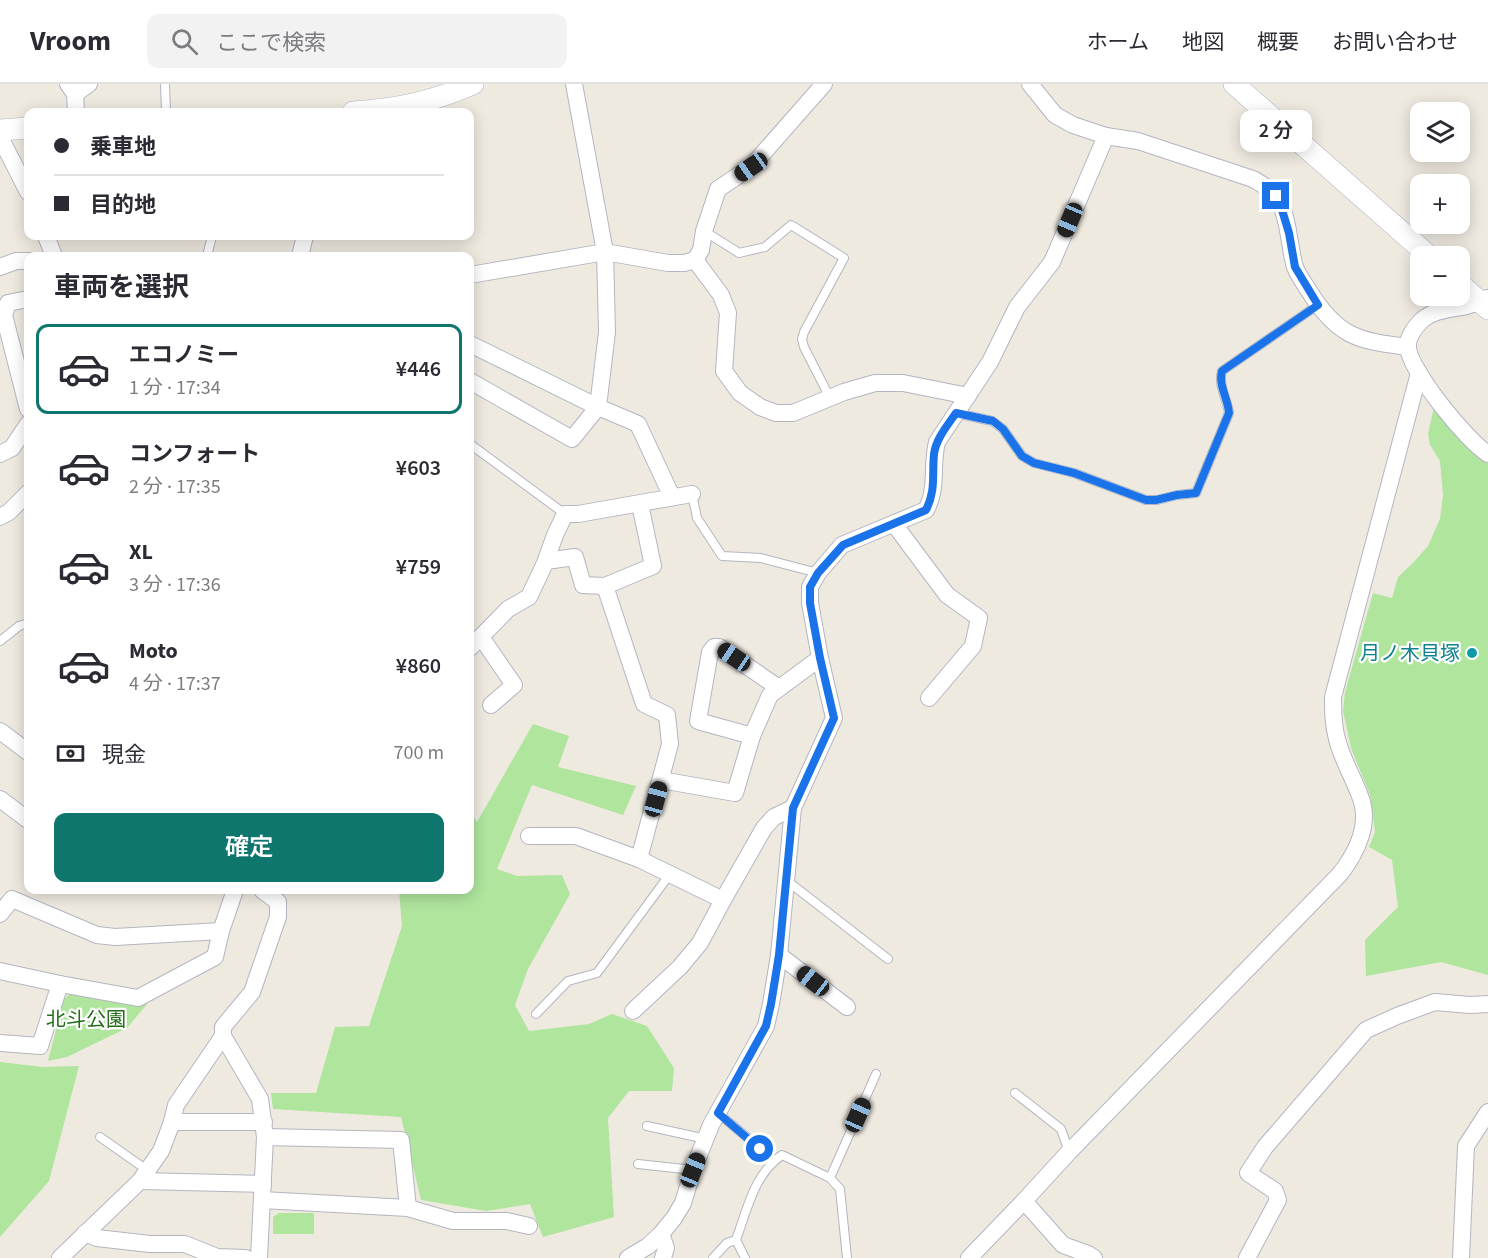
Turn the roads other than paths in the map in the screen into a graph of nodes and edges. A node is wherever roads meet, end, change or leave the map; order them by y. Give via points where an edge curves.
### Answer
1 (165, 84) edge
2 (473, 84) edge
3 (574, 84) edge
4 (824, 84) edge
5 (1234, 84) edge
6 (77, 87) edge
7 (1037, 87) edge
8 (76, 108) edge
9 (166, 108) edge
10 (397, 108) edge
11 (24, 128) edge
12 (0, 130) edge
13 (1106, 136) junction
14 (0, 137) edge
15 (24, 184) edge
16 (704, 231) junction
17 (1418, 246) edge
18 (605, 252) junction
19 (695, 260) junction
20 (24, 261) edge
21 (0, 267) edge
22 (474, 274) edge
23 (1470, 292) edge
24 (24, 300) edge
25 (1485, 303) edge
26 (1318, 305) junction
27 (474, 346) edge
28 (1408, 347) junction
29 (1419, 373) junction
30 (474, 383) edge
31 (24, 393) edge
32 (968, 396) junction
33 (830, 398) junction
34 (598, 407) junction
35 (956, 413) junction
36 (24, 430) edge
37 (474, 447) edge
38 (0, 454) edge
39 (1488, 454) edge
40 (692, 494) joint
41 (24, 497) edge
42 (672, 497) junction
43 (640, 504) junction
44 (565, 514) junction
45 (0, 518) edge
46 (894, 524) junction
47 (546, 561) junction
48 (818, 573) junction
49 (605, 586) junction
50 (24, 624) edge
51 (0, 641) edge
52 (474, 643) edge
53 (474, 645) edge
54 (820, 658) junction
55 (779, 688) junction
56 (929, 698) dead end
57 (491, 705) dead end
58 (0, 731) edge
59 (752, 736) junction
60 (24, 749) edge
61 (661, 780) junction
62 (0, 799) edge
63 (793, 808) junction
64 (24, 817) edge
65 (529, 836) dead end
66 (639, 859) junction
67 (670, 874) junction
68 (786, 880) junction
69 (235, 894) edge
70 (267, 894) edge
71 (723, 900) junction
72 (0, 914) edge
73 (221, 931) junction
74 (779, 955) junction
75 (888, 959) dead end
76 (0, 971) edge
77 (60, 984) junction
78 (1488, 1004) edge
79 (847, 1007) dead end
80 (633, 1011) dead end
81 (536, 1014) dead end
82 (223, 1036) junction
83 (0, 1043) edge
84 (876, 1074) dead end
85 (1016, 1093) dead end
86 (1488, 1112) edge
87 (718, 1113) junction
88 (172, 1122) junction
89 (647, 1126) dead end
90 (264, 1130) junction
91 (1481, 1136) edge
92 (100, 1137) dead end
93 (706, 1138) junction
94 (1070, 1152) junction
95 (774, 1161) junction
96 (638, 1164) dead end
97 (693, 1170) junction
98 (143, 1175) junction
99 (830, 1178) junction
100 (263, 1192) junction
101 (1024, 1201) junction
102 (408, 1208) junction
103 (529, 1226) dead end
104 (85, 1233) junction
105 (661, 1234) junction
106 (736, 1240) junction
107 (146, 1251) edge
108 (217, 1257) edge
109 (60, 1258) edge
110 (246, 1258) edge
111 (259, 1258) edge
112 (628, 1258) edge
113 (663, 1258) edge
114 (713, 1258) edge
115 (745, 1258) edge
116 (847, 1258) edge
117 (969, 1258) edge
118 (1094, 1258) edge
119 (1247, 1258) edge
120 (1461, 1258) edge

1 - 9 lane
2 - 10 street
3 - 18 street
4 - 16 street via 751,167 718,189
5 - 17 street
6 - 8 street
7 - 13 street via 1055,115
11 - 12 street
13 - 26 street via 1138,141 1253,179 1266,187 1276,196 1282,210 1295,267
13 - 32 street via 1052,262 1017,307
14 - 15 street
16 - 19 street
16 - 33 lane via 739,253 765,247 791,225 844,258 802,339
18 - 19 street via 668,263
18 - 22 street
18 - 34 street via 607,332
19 - 33 street via 721,295 728,313 724,371 740,393 776,413 793,413
20 - 21 street
23 - 25 street
24 - 31 street via 8,303 4,315
25 - 28 street via 1435,312 1411,333
26 - 28 street via 1340,329 1354,336
26 - 35 lane via 1222,371 1220,380 1229,413 1196,493 1146,500 1074,473 1034,463 1022,456 993,421
27 - 34 street
28 - 29 street
29 - 39 street via 1465,434
29 - 94 street via 1333,697 1337,739 1364,814 1356,850 1340,874
30 - 34 street via 572,439
32 - 33 street via 903,383 875,383
32 - 35 street
34 - 42 street via 638,424
35 - 46 street via 937,442 934,484 926,510
36 - 38 street via 12,448
37 - 44 lane
40 - 42 street
40 - 48 lane via 697,518 722,556 761,558
41 - 45 street
42 - 43 street
43 - 44 street
43 - 49 street via 653,566
44 - 47 street
46 - 48 street via 843,545
46 - 56 street via 946,595 979,618 973,646
47 - 49 street via 575,556 583,585
47 - 52 street via 529,597 508,609
48 - 54 street via 810,587 810,603
49 - 61 street via 644,704 667,715 670,744
50 - 51 lane
53 - 57 street via 514,685
54 - 55 street
54 - 63 street via 834,718
55 - 59 street via 770,695
55 - 59 street via 719,647 710,652 698,721
58 - 60 street
59 - 61 street via 735,793
61 - 66 street
62 - 64 street
63 - 68 street
63 - 71 street via 774,817 764,828
65 - 66 street via 576,836
66 - 67 street
67 - 71 street
67 - 81 lane via 597,973 568,981
68 - 74 street
68 - 75 lane
69 - 73 street
70 - 82 street via 278,902 278,917 252,992 223,1027
71 - 80 street via 700,944
72 - 73 street via 12,899 97,935
73 - 77 street via 215,957 138,998
74 - 79 street
74 - 87 street via 766,1026
76 - 77 street
77 - 83 street via 40,1046
78 - 119 street via 1435,1002 1366,1030 1265,1147 1248,1173 1275,1191 1278,1200
82 - 88 street via 176,1105
82 - 90 street via 260,1099
84 - 99 lane
85 - 94 lane via 1061,1129
86 - 91 street
87 - 93 street
87 - 95 lane
88 - 90 street
88 - 98 street via 161,1151
89 - 93 lane
90 - 100 street
90 - 102 street via 401,1140
91 - 120 street via 1466,1146
92 - 98 lane
93 - 97 street
94 - 101 street
95 - 99 lane via 782,1155
95 - 106 lane via 754,1189
96 - 97 lane
97 - 105 street via 683,1203
98 - 100 street
98 - 104 street
99 - 116 lane via 840,1189
100 - 102 street
100 - 111 street
101 - 117 street
101 - 118 street via 1063,1245
102 - 103 street via 453,1221 507,1221
104 - 107 street
104 - 109 street
105 - 112 street
105 - 113 street via 666,1248
106 - 114 lane
106 - 115 lane
107 - 108 street via 185,1244
108 - 110 street

